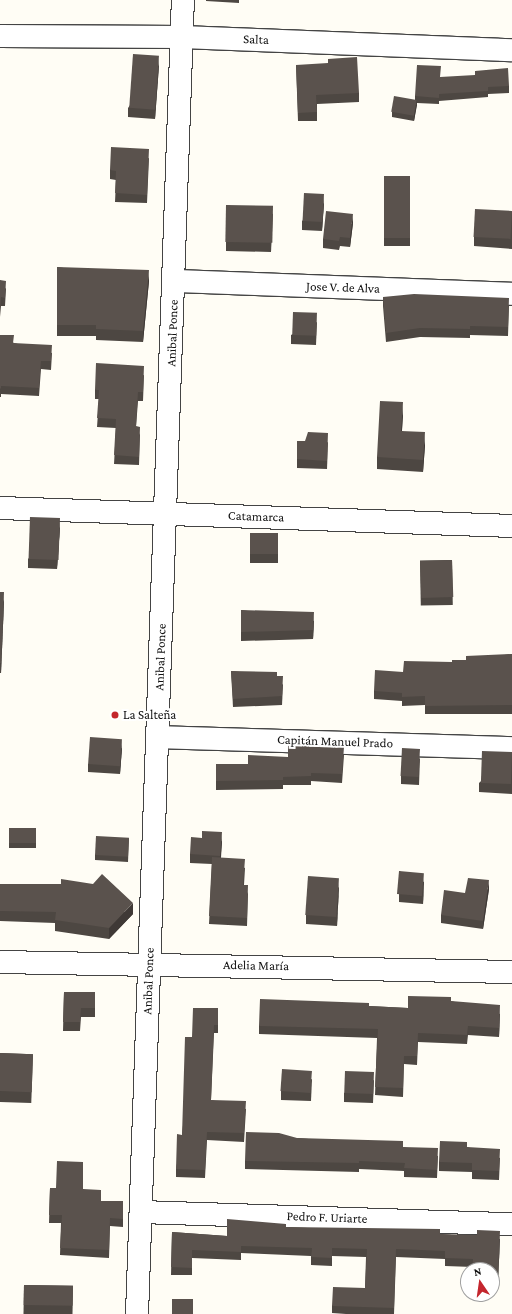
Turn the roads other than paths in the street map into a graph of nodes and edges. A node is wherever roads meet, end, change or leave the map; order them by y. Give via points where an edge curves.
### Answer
1 (183, 0) edge
2 (0, 36) edge
3 (182, 37) junction
4 (512, 50) edge
5 (175, 281) junction
6 (512, 294) edge
7 (0, 508) edge
8 (166, 514) junction
9 (512, 526) edge
10 (158, 736) junction
11 (512, 748) edge
12 (0, 962) edge
13 (150, 964) junction
14 (512, 972) edge
15 (141, 1212) junction
16 (512, 1224) edge
17 (137, 1314) edge

1 - 3 street, Anibal Ponce
2 - 3 street, Salta
3 - 4 street, Salta
3 - 5 street, Anibal Ponce
5 - 6 street, Jose V. de Alva
5 - 8 street, Anibal Ponce
7 - 8 street, Catamarca
8 - 9 street, Catamarca
8 - 10 street, Anibal Ponce
10 - 11 street, Capitán Manuel Prado
10 - 13 street, Anibal Ponce
12 - 13 street, Adelia María
13 - 14 street, Adelia María
13 - 15 street, Anibal Ponce
15 - 16 street, Pedro F. Uriarte
15 - 17 street, Anibal Ponce

